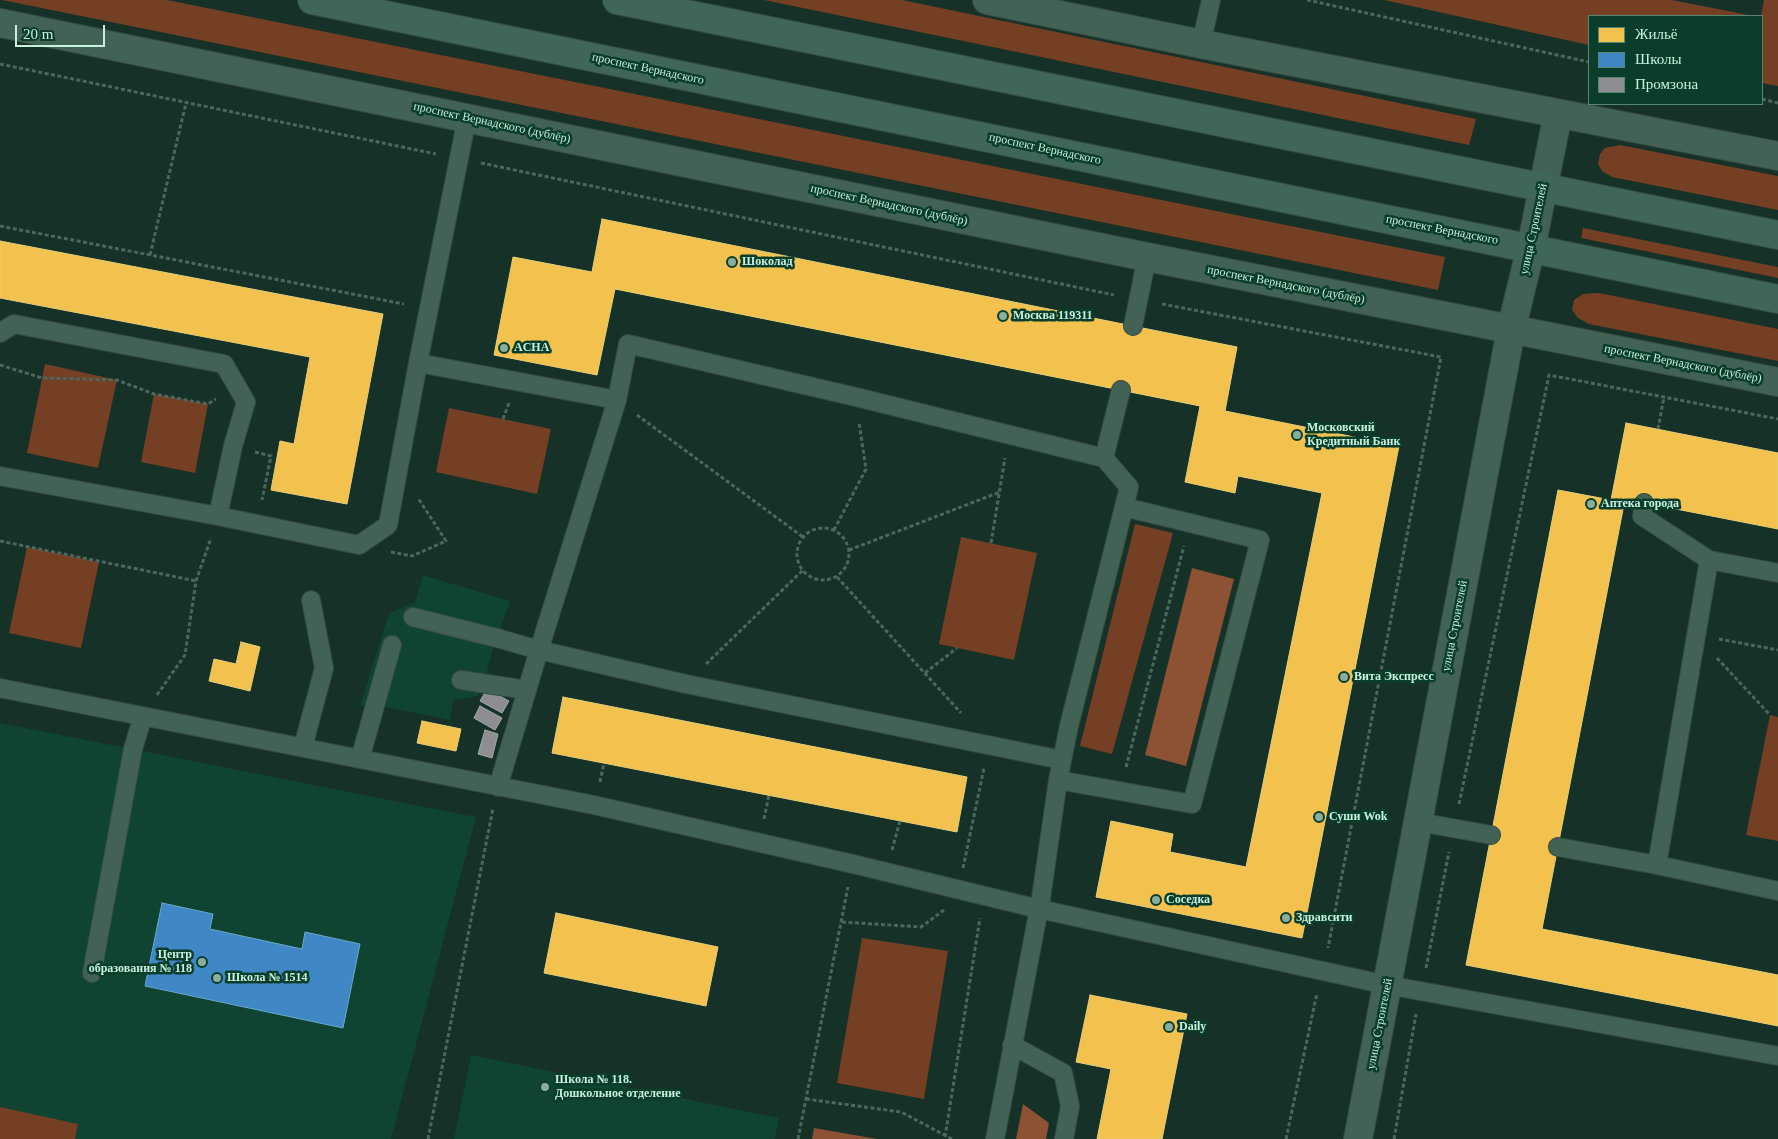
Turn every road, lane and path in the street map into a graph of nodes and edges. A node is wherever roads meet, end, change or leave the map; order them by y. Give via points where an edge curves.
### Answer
1 (312, 0) edge
2 (617, 0) edge
3 (987, 0) edge
4 (1211, 0) edge
5 (1307, 0) edge
6 (0, 23) edge
7 (1201, 44) junction
8 (1588, 62) edge
9 (1763, 99) edge
10 (186, 102) dead end
11 (1778, 103) edge
12 (1558, 114) junction
13 (467, 118) junction
14 (1778, 156) edge
15 (1543, 188) junction
16 (0, 226) edge
17 (1778, 235) edge
18 (1531, 248) junction
19 (150, 255) junction
20 (1147, 258) junction
21 (1778, 299) edge
22 (395, 303) dead end
23 (1133, 326) dead end
24 (1511, 330) junction
25 (0, 333) edge
26 (418, 363) junction
27 (0, 365) edge
28 (1778, 382) edge
29 (237, 384) junction
30 (1121, 390) dead end
31 (856, 397) junction
32 (1664, 397) junction
33 (617, 400) junction
34 (1778, 419) edge
35 (1658, 429) dead end
36 (1009, 435) junction
37 (233, 446) junction
38 (1104, 458) junction
39 (398, 468) junction
40 (0, 476) edge
41 (1000, 492) junction
42 (1644, 503) dead end
43 (1124, 507) junction
44 (218, 516) junction
45 (1190, 524) junction
46 (257, 525) junction
47 (834, 530) junction
48 (803, 537) junction
49 (0, 541) edge
50 (991, 544) dead end
51 (849, 550) junction
52 (412, 556) dead end
53 (1710, 560) junction
54 (803, 570) junction
55 (1778, 573) edge
56 (837, 577) junction
57 (196, 581) junction
58 (311, 600) dead end
59 (413, 617) dead end
60 (1696, 635) junction
61 (392, 645) dead end
62 (957, 648) dead end
63 (539, 650) junction
64 (1778, 650) edge
65 (924, 673) junction
66 (462, 680) dead end
67 (686, 684) junction
68 (0, 688) edge
69 (527, 690) junction
70 (1770, 715) dead end
71 (143, 716) junction
72 (989, 744) junction
73 (303, 747) junction
74 (360, 759) junction
75 (1062, 760) junction
76 (1058, 780) junction
77 (498, 787) junction
78 (1120, 790) junction
79 (1418, 822) junction
80 (1454, 828) junction
81 (1491, 835) dead end
82 (1558, 847) dead end
83 (852, 864) junction
84 (1656, 865) junction
85 (959, 890) junction
86 (1778, 891) edge
87 (1039, 909) junction
88 (981, 910) dead end
89 (842, 922) junction
90 (92, 973) dead end
91 (1387, 985) junction
92 (1420, 990) junction
93 (1012, 1045) junction
94 (1778, 1056) edge
95 (806, 1099) junction
96 (945, 1137) junction
97 (428, 1139) edge
98 (798, 1139) edge
99 (952, 1139) edge
100 (994, 1139) edge
101 (1064, 1139) edge
102 (1358, 1139) edge
103 (1394, 1139) edge

1 - 18 main road, проспект Вернадского
2 - 15 main road
3 - 7 street
4 - 7 lane
5 - 8 path
6 - 13 street, проспект Вернадского (дублёр)
7 - 12 street
9 - 11 path
10 - 19 path
12 - 14 street
12 - 15 street, улица Строителей
13 - 20 street, проспект Вернадского (дублёр)
13 - 26 lane
15 - 17 main road
15 - 18 street, улица Строителей
16 - 19 path
18 - 21 main road, проспект Вернадского
18 - 24 street, улица Строителей
19 - 22 path
20 - 23 lane
20 - 24 street, проспект Вернадского (дублёр)
24 - 28 street, проспект Вернадского (дублёр)
24 - 79 street, улица Строителей
25 - 29 lane via 14,324 224,364
26 - 33 lane
26 - 39 lane
27 - 29 path via 42,378 117,380 154,394 208,404
29 - 37 lane via 246,402
30 - 38 lane
31 - 33 lane via 628,344
31 - 36 lane
31 - 47 path via 866,469
32 - 34 path
32 - 35 path
32 - 80 path via 1549,375
33 - 48 path
33 - 63 lane
36 - 38 lane
36 - 41 path
37 - 44 lane
37 - 46 path via 271,456
38 - 43 lane via 1129,487
39 - 46 lane via 388,525 359,545
39 - 52 path via 446,541
40 - 44 lane
41 - 50 path
41 - 51 path
42 - 53 lane via 1642,516
43 - 45 lane
43 - 75 lane
44 - 46 lane
44 - 57 path
45 - 78 path
45 - 78 lane via 1260,540 1192,804
47 - 48 path via 817,528
47 - 51 path via 841,534
48 - 54 path via 797,553
49 - 57 path
51 - 56 path via 847,565
53 - 55 lane
53 - 60 lane
54 - 56 path via 815,579
54 - 67 path
56 - 65 path
57 - 71 path via 185,655
58 - 73 lane via 324,668
59 - 63 lane
60 - 64 path
60 - 70 path
60 - 84 lane
61 - 74 lane
62 - 65 path
63 - 67 lane
63 - 69 lane
65 - 72 path
66 - 69 lane
67 - 72 lane
68 - 71 lane
69 - 77 lane
71 - 73 lane
71 - 90 lane
72 - 75 lane
72 - 85 path
73 - 74 lane
74 - 77 lane
75 - 76 lane
76 - 78 lane
76 - 87 lane
77 - 83 lane via 594,805
77 - 97 path
79 - 80 lane
79 - 91 street, улица Строителей
80 - 81 lane
80 - 92 path
82 - 84 lane
83 - 85 lane
83 - 89 path
84 - 86 lane
85 - 87 lane
85 - 89 path via 953,903 922,927
87 - 91 lane
87 - 93 lane
88 - 96 path
89 - 95 path
91 - 92 lane
91 - 102 street, улица Строителей
92 - 94 lane
92 - 103 path
93 - 100 lane
93 - 101 lane via 1063,1073 1070,1106
95 - 96 path via 901,1112
95 - 98 path
96 - 99 path

